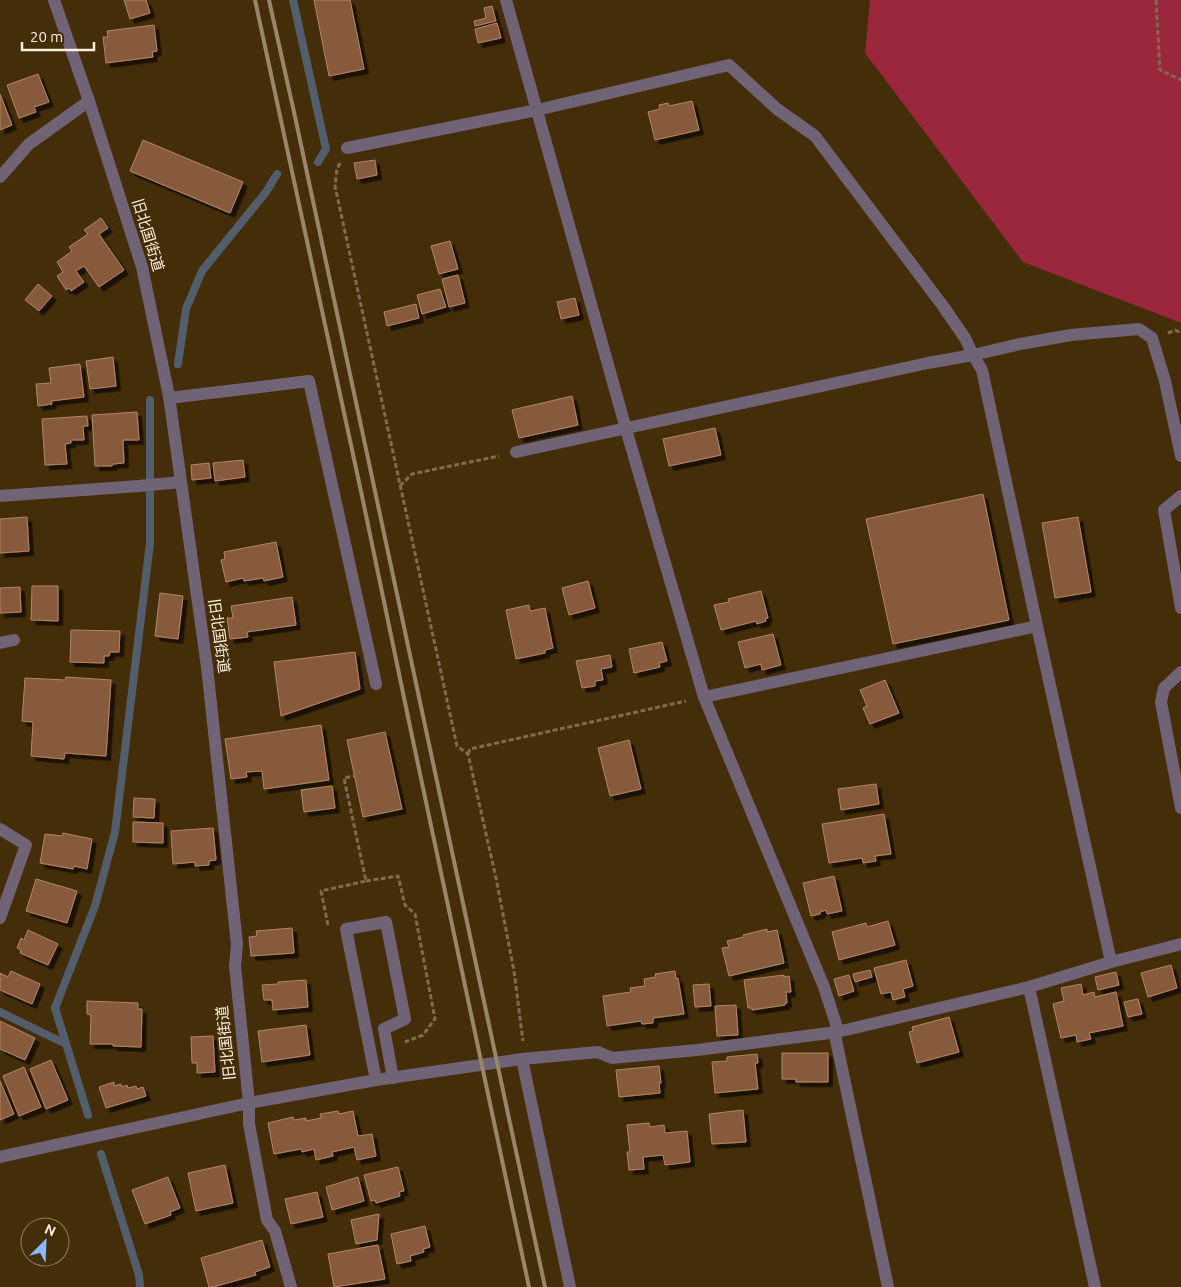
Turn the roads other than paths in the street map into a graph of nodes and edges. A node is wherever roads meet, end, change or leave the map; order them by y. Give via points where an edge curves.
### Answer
1 (54, 0) edge
2 (506, 0) edge
3 (88, 101) junction
4 (537, 110) junction
5 (347, 148) road end
6 (0, 177) edge
7 (973, 355) junction
8 (169, 398) junction
9 (626, 429) junction
10 (516, 452) road end
11 (1181, 456) edge
12 (180, 482) junction
13 (0, 496) edge
14 (1181, 496) edge
15 (1181, 608) edge
16 (1037, 626) junction
17 (14, 640) dead end
18 (0, 643) edge
19 (1181, 672) edge
20 (376, 684) dead end
21 (704, 697) junction
22 (1181, 808) edge
23 (0, 829) edge
24 (0, 918) edge
25 (1181, 944) edge
26 (1110, 962) junction
27 (1029, 987) junction
28 (837, 1032) junction
29 (522, 1059) junction
30 (393, 1078) junction
31 (376, 1080) junction
32 (248, 1103) junction
33 (0, 1157) edge
34 (291, 1287) edge
35 (570, 1287) edge
36 (888, 1287) edge
37 (1095, 1287) edge

1 - 3 street, 旧北国街道
2 - 4 street
3 - 6 street via 29,144
3 - 8 street, 旧北国街道 via 142,268
4 - 5 street
4 - 7 street via 729,65 777,109 815,136 943,306 966,338
4 - 9 street
7 - 9 street via 928,362
7 - 11 street via 1071,335 1139,329 1152,338
7 - 16 street via 982,370
8 - 12 street, 旧北国街道
8 - 20 street via 309,381
9 - 10 street
9 - 21 street
12 - 13 street
12 - 32 street, 旧北国街道 via 208,677 237,944 235,966
14 - 15 street via 1164,510
16 - 21 street
16 - 26 street
17 - 18 street
19 - 22 street via 1164,688 1161,702
21 - 28 street via 824,987
23 - 24 street via 26,845
25 - 26 street
26 - 27 street
27 - 28 street
27 - 37 street
28 - 29 street via 612,1058 598,1052
28 - 36 street via 836,1040
29 - 30 street
29 - 35 street
30 - 31 street
30 - 31 street via 384,1029 405,1019 386,922 346,929
31 - 32 street
32 - 33 street
32 - 34 street, 旧北国街道 via 267,1220 275,1231

